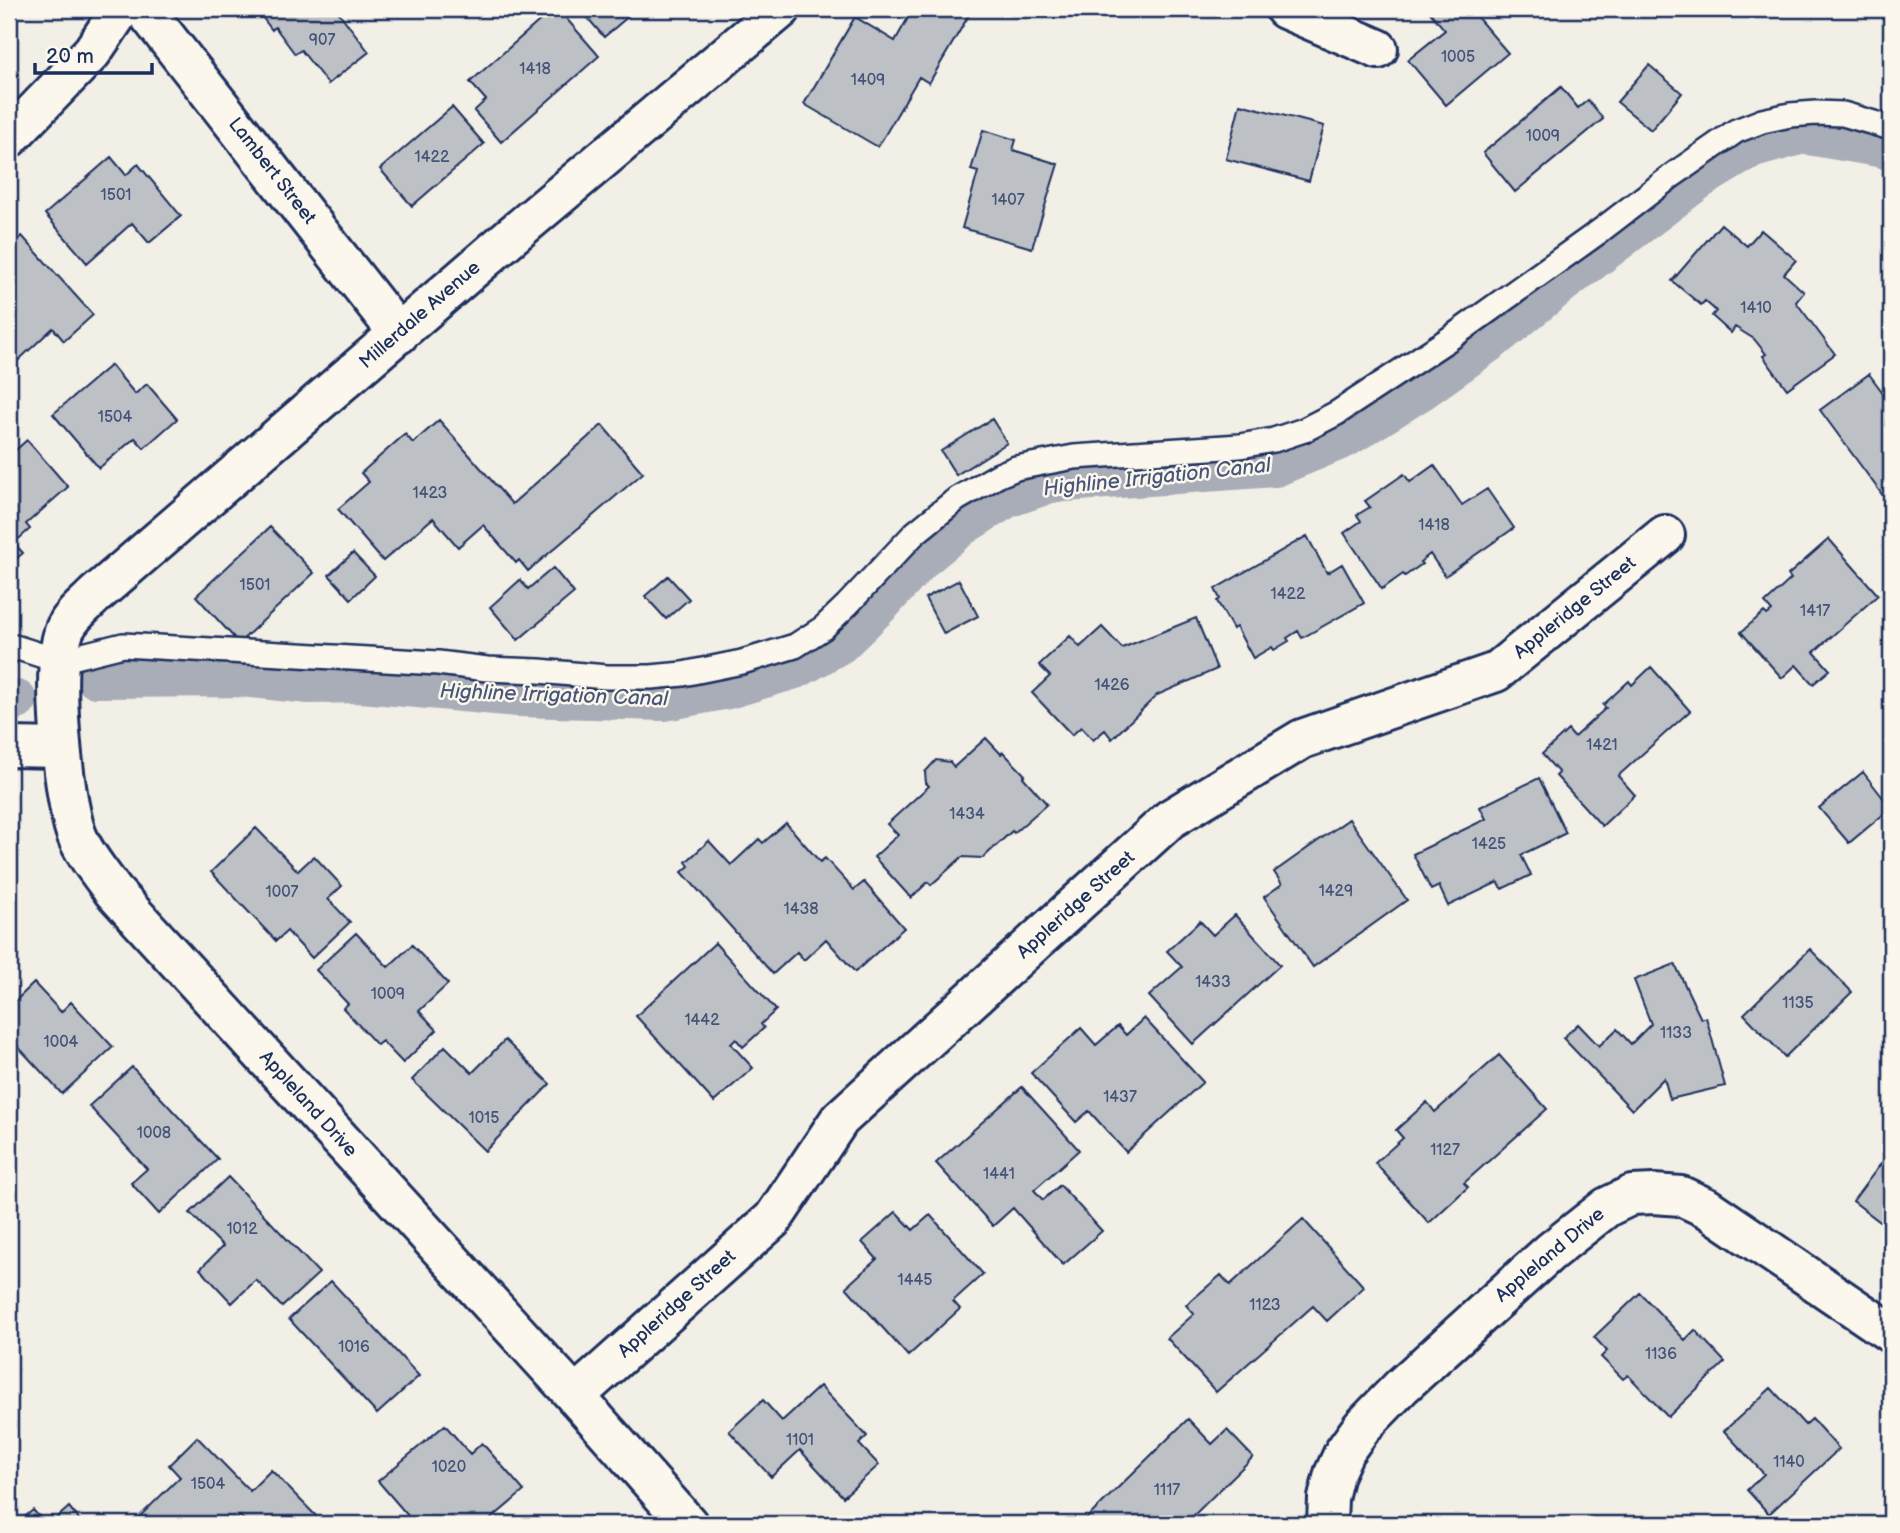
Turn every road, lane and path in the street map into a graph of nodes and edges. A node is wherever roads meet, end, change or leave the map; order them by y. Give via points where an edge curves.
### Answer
1 (121, 9) edge
2 (145, 9) edge
3 (780, 9) edge
4 (1285, 9) edge
5 (1378, 49) dead end
6 (1891, 128) edge
7 (9, 138) edge
8 (399, 334) junction
9 (1665, 535) dead end
10 (62, 644) junction
11 (9, 652) edge
12 (9, 747) edge
13 (61, 748) junction
14 (1891, 1333) edge
15 (575, 1396) junction
16 (688, 1524) edge
17 (1327, 1524) edge

1 - 7 street via 92,52
2 - 8 street, Lambert Street
3 - 8 street, Millerdale Avenue
4 - 5 street
6 - 10 lane via 1843,114 1816,113 1762,121 1736,131 1440,345 1337,413 1273,440 1061,459 999,475 957,499 915,533 823,628 795,646 742,663 683,674 606,677 414,661
8 - 10 street, Millerdale Avenue via 95,595 78,611
9 - 15 street, Appleridge Street via 1496,672 1302,739 1170,819 840,1119 773,1219
10 - 11 lane
10 - 13 street, Appleland Drive
12 - 13 street
13 - 15 street, Appleland Drive via 77,836 113,891
14 - 17 street, Appleland Drive via 1707,1208 1681,1196 1632,1195 1607,1207 1550,1252 1362,1427 1334,1474
15 - 16 street, Appleland Drive

